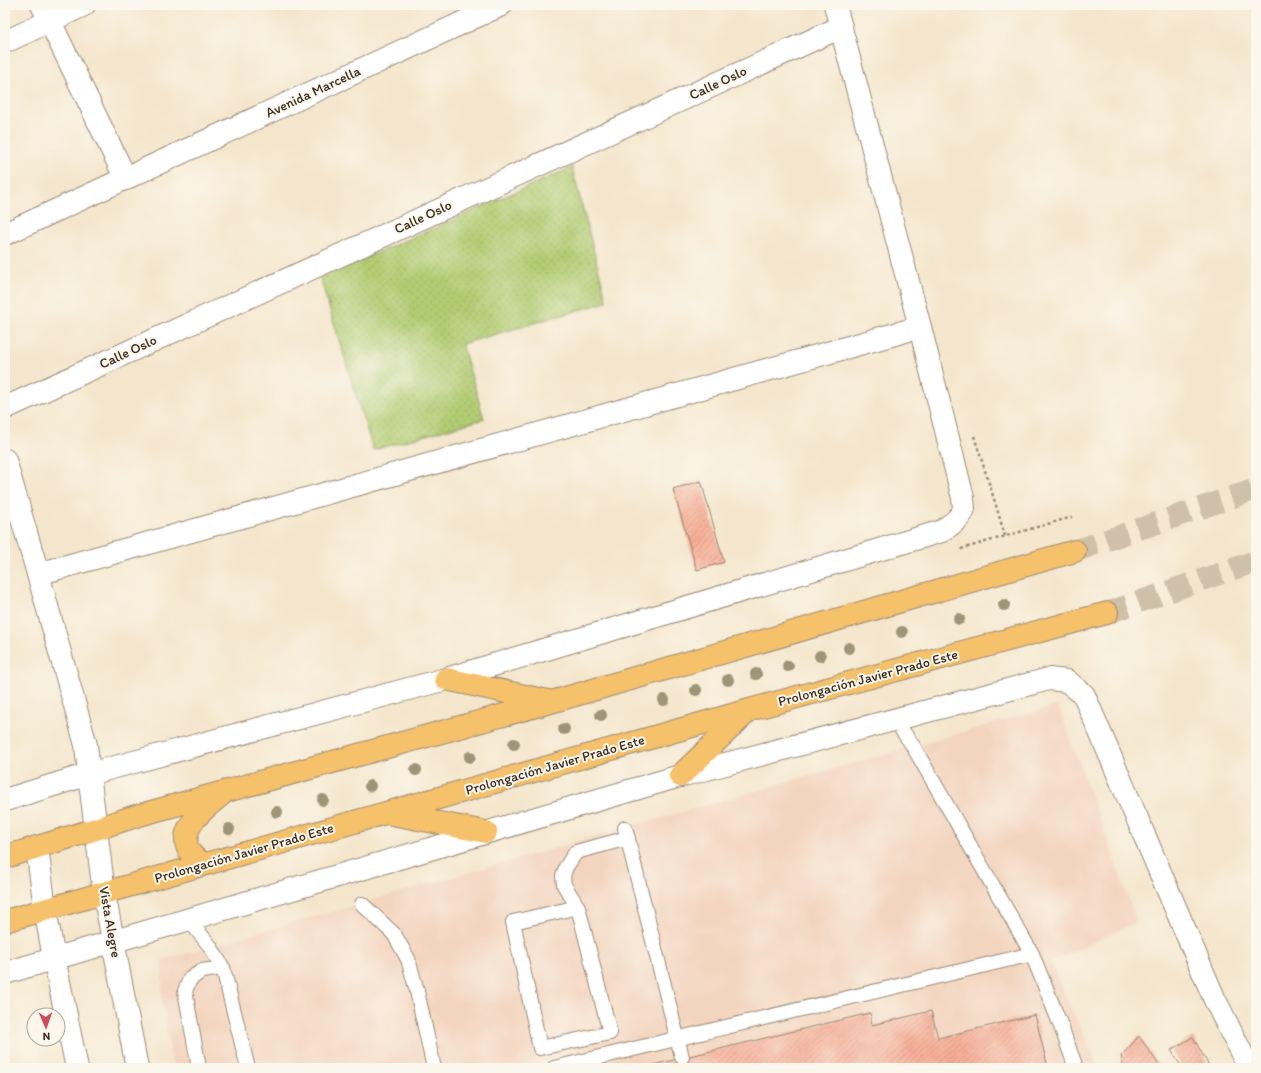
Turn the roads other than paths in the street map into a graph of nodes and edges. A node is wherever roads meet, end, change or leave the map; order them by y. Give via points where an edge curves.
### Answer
1 (84, 5) edge
2 (501, 5) edge
3 (835, 5) edge
4 (46, 13) edge
5 (841, 26) junction
6 (5, 42) edge
7 (126, 179) junction
8 (5, 234) edge
9 (920, 327) junction
10 (5, 408) edge
11 (5, 460) edge
12 (1076, 551) tunnel mouth
13 (38, 574) junction
14 (1107, 613) tunnel mouth
15 (446, 679) junction
16 (552, 702) junction
17 (749, 710) junction
18 (895, 720) junction
19 (90, 774) junction
20 (680, 776) junction
21 (225, 792) junction
22 (5, 800) edge
23 (386, 813) junction
24 (96, 829) junction
25 (486, 832) junction
26 (37, 847) junction
27 (5, 857) edge
28 (206, 864) junction
29 (104, 893) junction
30 (362, 904) dead end
31 (578, 907) junction
32 (45, 909) junction
33 (188, 919) junction
34 (5, 921) edge
35 (114, 941) junction
36 (1032, 954) junction
37 (54, 958) junction
38 (223, 968) junction
39 (5, 973) edge
40 (678, 1038) junction
41 (682, 1057) dead end
42 (77, 1068) edge
43 (138, 1068) edge
44 (199, 1068) edge
45 (248, 1068) edge
46 (434, 1068) edge
47 (554, 1068) edge
48 (1076, 1068) edge
49 (1249, 1068) edge

1 - 4 street
2 - 7 street, Avenida Marcella
3 - 5 street
4 - 6 street
4 - 7 street
5 - 9 street
5 - 10 street, Calle Oslo
7 - 8 street, Avenida Marcella
9 - 13 street
9 - 15 street via 963,498 964,509 957,519 942,531
11 - 13 street, Vista Alegre
12 - 16 main road
13 - 19 street, Vista Alegre via 86,745
14 - 17 main road, Prolongación Javier Prado Este
15 - 16 main road
15 - 19 street
16 - 21 main road
17 - 20 main road
17 - 23 main road, Prolongación Javier Prado Este
18 - 20 street
18 - 36 lane via 913,746
18 - 49 street via 1049,679 1067,681 1084,694 1215,1000
19 - 22 street
19 - 24 street, Vista Alegre
20 - 25 street
21 - 24 main road
21 - 28 main road via 202,810 187,831 186,840 192,856
23 - 25 main road
23 - 28 main road, Prolongación Javier Prado Este
24 - 26 main road
24 - 29 street, Vista Alegre
25 - 33 street
26 - 27 main road
26 - 32 street
28 - 29 main road, Prolongación Javier Prado Este
29 - 32 main road, Prolongación Javier Prado Este
29 - 35 street, Vista Alegre
30 - 46 lane via 394,934 408,959
31 - 31 lane via 513,922 540,1048 610,1033
31 - 40 lane via 564,885 562,876 566,866 576,852 626,833
32 - 34 main road, Prolongación Javier Prado Este
32 - 37 street
33 - 35 street
33 - 38 lane via 210,946
35 - 37 street
35 - 43 street, Vista Alegre
36 - 40 lane
36 - 48 lane
37 - 39 street
37 - 42 street
38 - 44 lane via 202,971 190,979 185,991
38 - 45 lane
40 - 41 lane
40 - 47 lane

